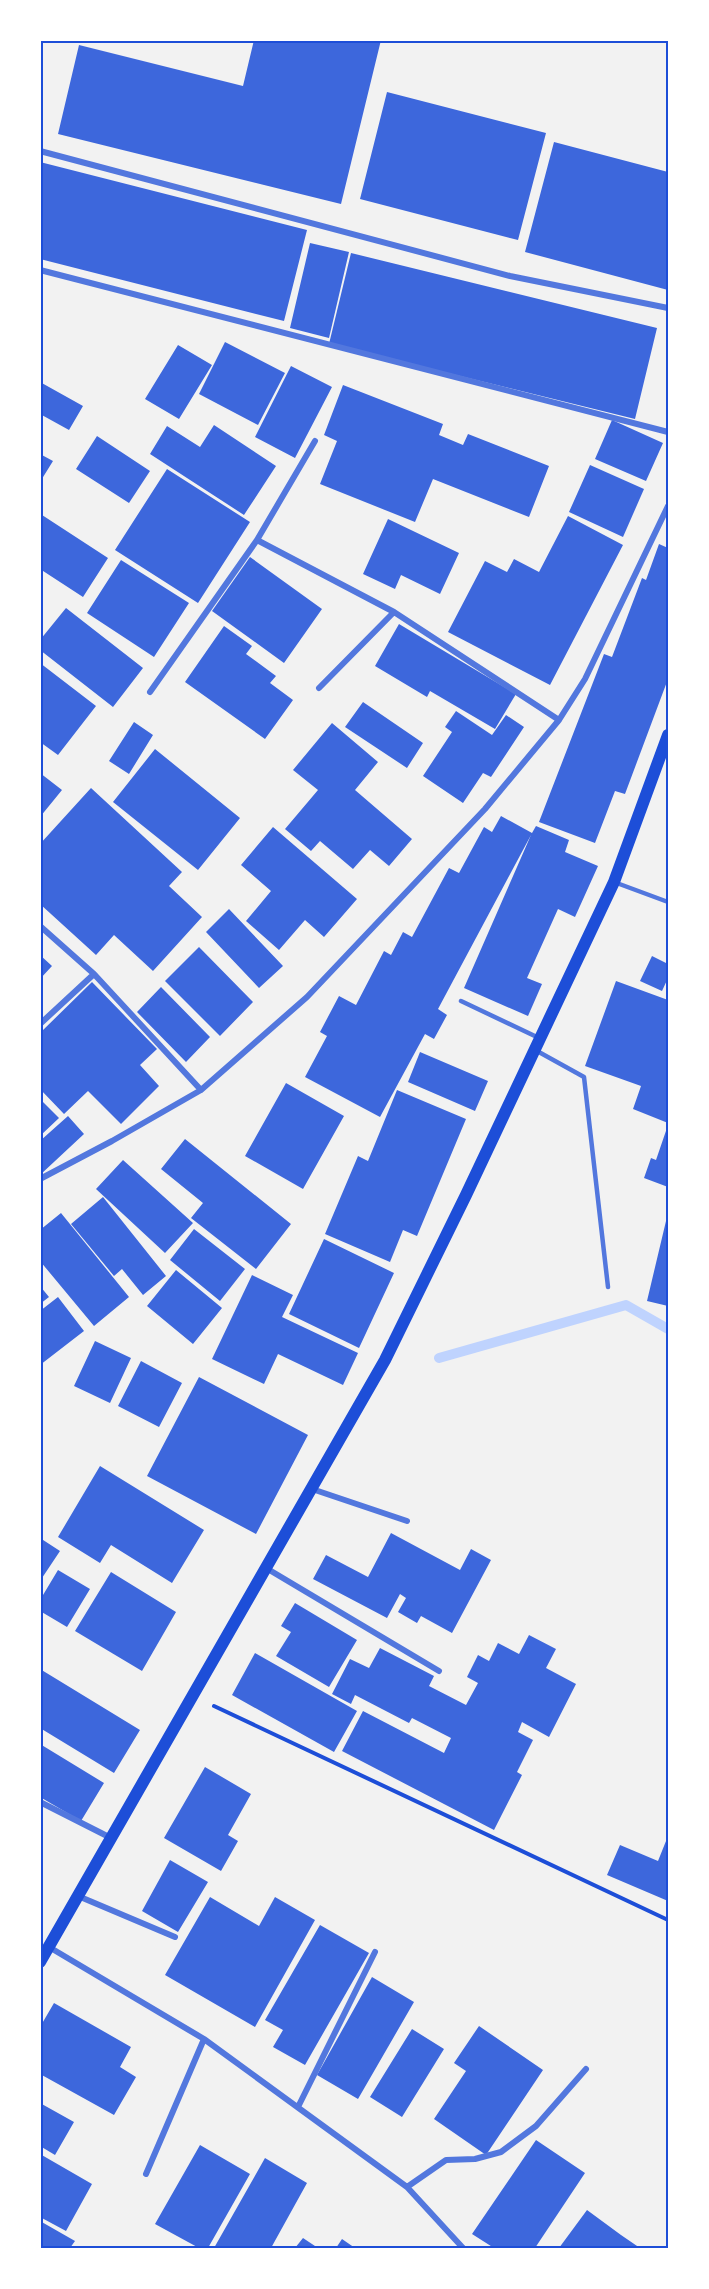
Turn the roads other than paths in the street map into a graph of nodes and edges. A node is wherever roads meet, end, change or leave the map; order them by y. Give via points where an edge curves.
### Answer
1 (40, 151) edge
2 (40, 270) edge
3 (669, 308) edge
4 (669, 432) edge
5 (315, 441) dead end
6 (669, 506) edge
7 (257, 540) junction
8 (394, 612) junction
9 (319, 688) dead end
10 (150, 692) dead end
11 (559, 720) junction
12 (669, 735) edge
13 (614, 882) junction
14 (669, 903) edge
15 (40, 926) edge
16 (94, 974) junction
17 (460, 1001) dead end
18 (40, 1024) edge
19 (537, 1044) junction
20 (201, 1090) junction
21 (40, 1179) edge
22 (608, 1287) dead end
23 (311, 1488) junction
24 (407, 1521) dead end
25 (266, 1568) junction
26 (439, 1671) dead end
27 (40, 1802) edge
28 (111, 1839) junction
29 (78, 1896) junction
30 (175, 1937) dead end
31 (49, 1947) junction
32 (375, 1952) dead end
33 (40, 1962) edge
34 (204, 2039) junction
35 (586, 2069) dead end
36 (298, 2107) junction
37 (146, 2174) dead end
38 (407, 2187) junction
39 (464, 2248) edge

1 - 3 street via 510,276
2 - 4 street
5 - 7 street
6 - 11 street via 585,679
7 - 8 street
7 - 10 street
8 - 9 street
8 - 11 street
11 - 20 street via 485,809 307,997
12 - 13 main road
13 - 14 lane
13 - 19 main road
15 - 16 street
16 - 18 street
16 - 20 street
17 - 19 lane
19 - 22 lane via 584,1077
19 - 23 main road via 385,1360
20 - 21 street
23 - 24 street
23 - 25 main road
25 - 26 street
25 - 28 main road
27 - 28 street
28 - 29 main road
29 - 30 street
29 - 31 main road
31 - 33 main road
31 - 34 street
32 - 36 street
34 - 36 street
34 - 37 street
35 - 38 street via 536,2126 501,2152 475,2159 446,2160
36 - 38 street
38 - 39 street

